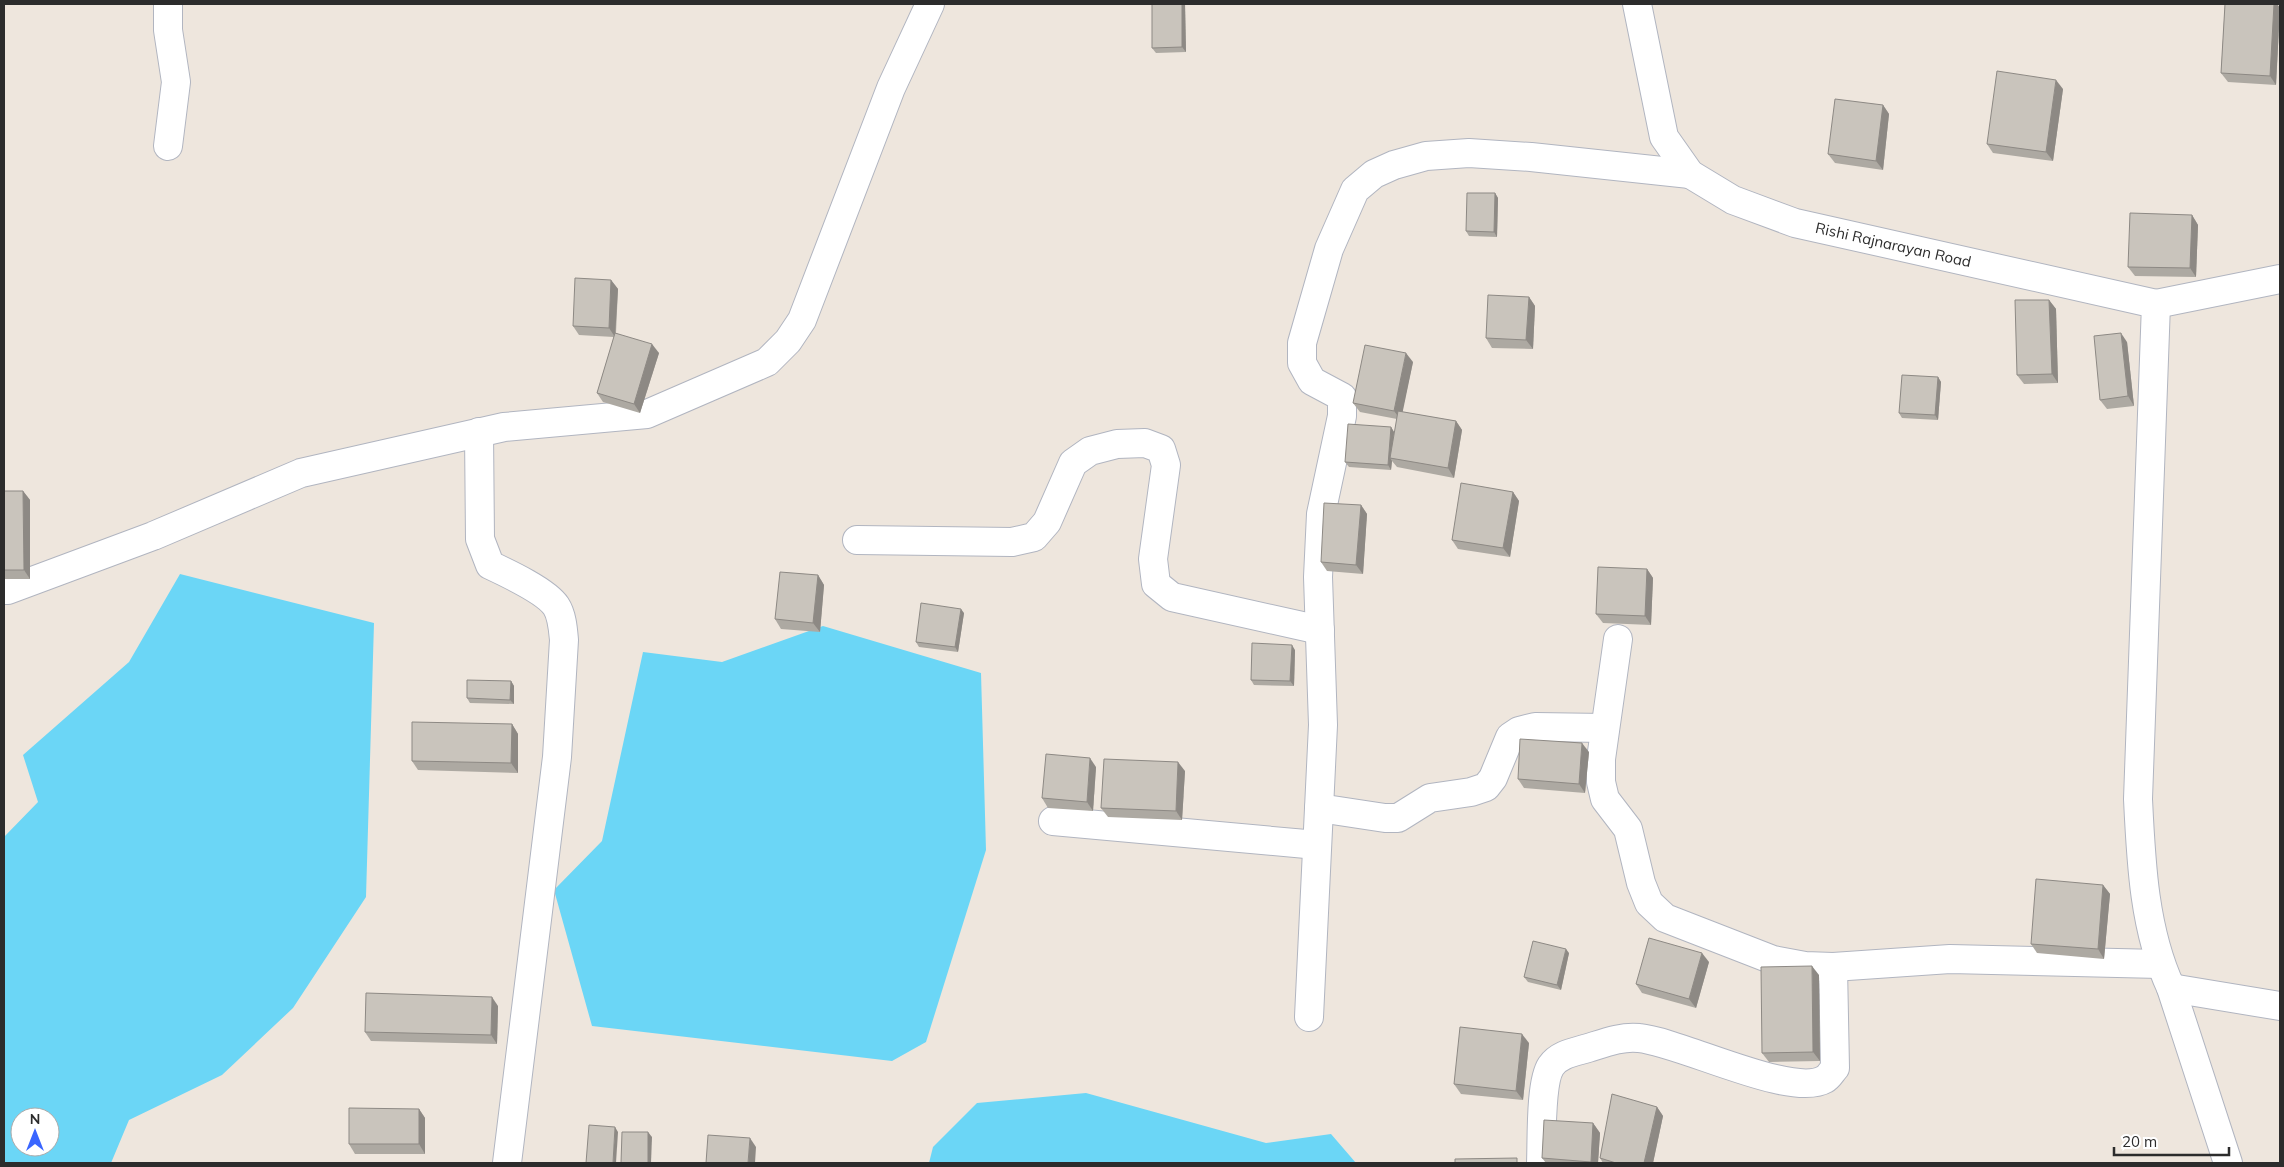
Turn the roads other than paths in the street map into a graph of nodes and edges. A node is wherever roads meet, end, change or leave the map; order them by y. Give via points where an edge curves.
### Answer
1 (168, 4) edge
2 (930, 4) edge
3 (1637, 4) edge
4 (168, 146) dead end
5 (1690, 174) junction
6 (2280, 279) edge
7 (2156, 304) junction
8 (479, 432) junction
9 (857, 540) dead end
10 (4, 590) edge
11 (1320, 630) junction
12 (1618, 639) dead end
13 (1605, 728) junction
14 (1319, 808) junction
15 (1052, 821) dead end
16 (1317, 844) junction
17 (1832, 967) junction
18 (2166, 976) junction
19 (2280, 1006) edge
20 (1309, 1017) dead end
21 (507, 1163) edge
22 (1541, 1163) edge
23 (2228, 1163) edge

1 - 4 street via 168,30 176,82
2 - 8 street via 891,88 802,320 788,341 767,362 647,414 504,426
3 - 5 street, Rishi Rajnarayan Road via 1664,137
5 - 7 street, Rishi Rajnarayan Road via 1733,200 1795,223
5 - 11 street via 1469,153 1426,156 1394,165 1374,174 1355,190 1328,249 1302,343 1302,363 1312,381 1342,397 1342,416 1321,514
6 - 7 street, Rishi Rajnarayan Road
7 - 18 street via 2138,799 2142,874
8 - 10 street via 301,473 153,536
8 - 21 street via 480,539 490,565 524,581 556,606 564,640 557,757
9 - 11 street via 1012,542 1034,537 1047,522 1073,463 1090,451 1117,444 1145,443 1161,450 1166,465 1153,559 1156,584 1172,597
11 - 14 street via 1323,725
12 - 13 street
13 - 14 street via 1535,727 1519,731 1510,738 1493,778 1486,786 1471,792 1430,798 1398,818
13 - 17 street via 1601,759 1605,799 1628,829 1649,902 1665,918 1773,960
14 - 16 street
15 - 16 street
16 - 20 street
17 - 18 street via 1950,959
17 - 22 street via 1835,1068 1825,1079 1809,1083 1774,1080 1663,1041 1637,1038 1571,1053 1561,1056 1551,1066 1545,1083
18 - 19 street
18 - 23 street

